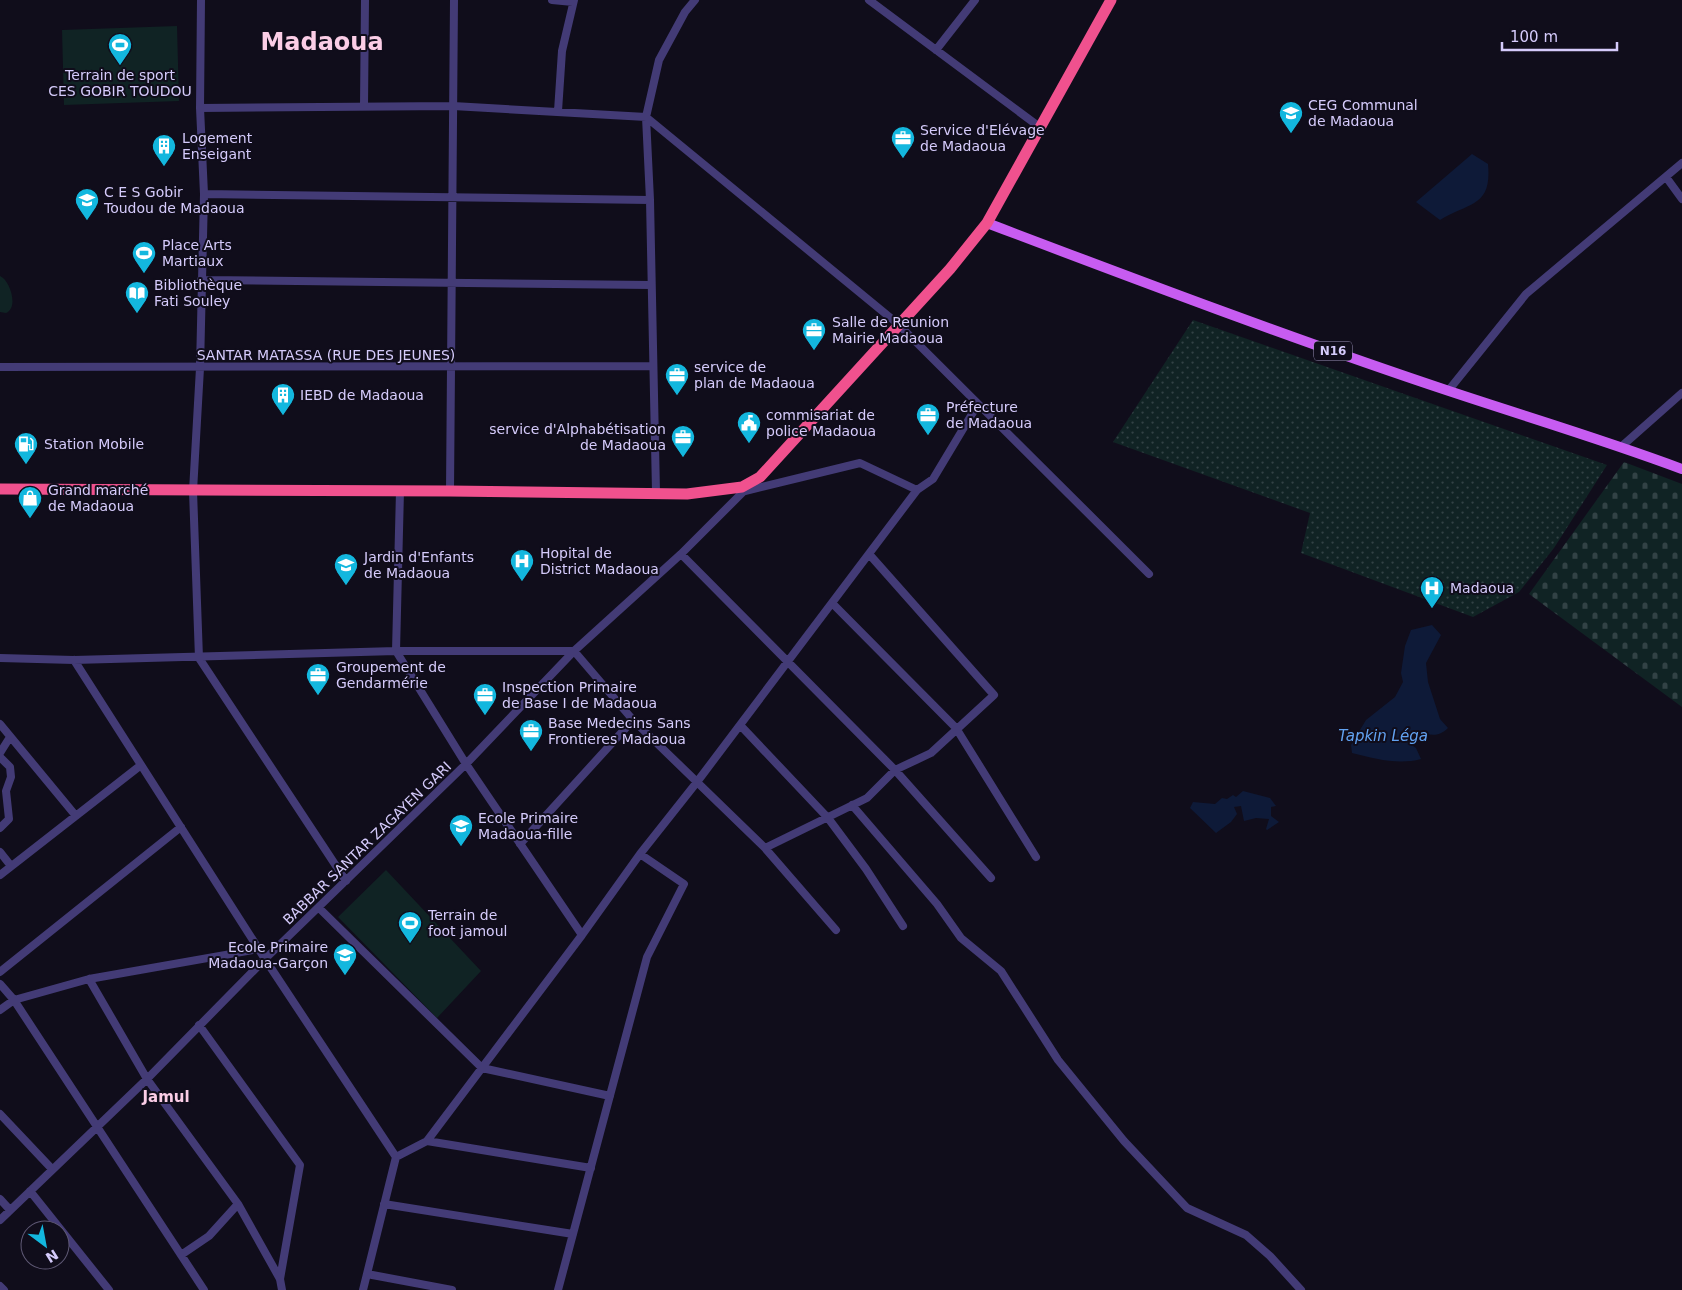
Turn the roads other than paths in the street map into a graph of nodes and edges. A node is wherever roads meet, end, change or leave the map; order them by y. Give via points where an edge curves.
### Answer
1 (201, 0) edge
2 (364, 0) edge
3 (454, 0) edge
4 (552, 0) edge
5 (695, 0) edge
6 (975, 0) edge
7 (1111, 0) edge
8 (573, 1) edge
9 (872, 1) edge
10 (936, 50) junction
11 (364, 106) junction
12 (453, 106) junction
13 (200, 108) junction
14 (558, 111) junction
15 (646, 117) junction
16 (1041, 128) junction
17 (1682, 163) edge
18 (1666, 177) junction
19 (204, 194) junction
20 (453, 198) junction
21 (1682, 199) edge
22 (650, 200) junction
23 (987, 223) junction
24 (201, 280) junction
25 (452, 284) junction
26 (651, 285) junction
27 (898, 324) junction
28 (653, 366) junction
29 (0, 367) edge
30 (200, 368) junction
31 (451, 368) junction
32 (1448, 391) junction
33 (1682, 393) edge
34 (978, 404) junction
35 (1622, 446) junction
36 (1682, 469) edge
37 (748, 487) junction
38 (0, 489) edge
39 (917, 490) junction
40 (193, 491) junction
41 (400, 491) junction
42 (450, 491) junction
43 (656, 492) junction
44 (681, 554) junction
45 (869, 554) junction
46 (1149, 574) dead end
47 (832, 603) junction
48 (396, 651) junction
49 (574, 651) junction
50 (0, 658) edge
51 (199, 658) junction
52 (74, 660) junction
53 (788, 661) junction
54 (633, 720) junction
55 (0, 724) edge
56 (740, 725) junction
57 (956, 728) junction
58 (10, 737) junction
59 (0, 753) edge
60 (0, 757) edge
61 (466, 764) junction
62 (141, 765) junction
63 (895, 770) junction
64 (698, 782) junction
65 (852, 805) junction
66 (76, 816) junction
67 (828, 818) junction
68 (181, 827) junction
69 (0, 828) edge
70 (520, 844) junction
71 (765, 848) junction
72 (0, 852) edge
73 (640, 854) junction
74 (1036, 857) dead end
75 (11, 866) junction
76 (0, 875) edge
77 (991, 878) dead end
78 (346, 882) junction
79 (319, 908) junction
80 (903, 926) dead end
81 (836, 930) dead end
82 (582, 936) junction
83 (259, 949) junction
84 (265, 959) junction
85 (0, 972) edge
86 (90, 978) junction
87 (0, 984) edge
88 (14, 1000) junction
89 (0, 1010) edge
90 (199, 1025) junction
91 (482, 1068) junction
92 (147, 1079) junction
93 (610, 1096) junction
94 (0, 1114) edge
95 (97, 1126) junction
96 (427, 1141) junction
97 (396, 1157) junction
98 (591, 1168) junction
99 (52, 1170) junction
100 (30, 1191) junction
101 (0, 1199) edge
102 (238, 1204) junction
103 (384, 1204) junction
104 (10, 1210) junction
105 (0, 1220) edge
106 (573, 1234) junction
107 (181, 1255) junction
108 (367, 1274) junction
109 (280, 1280) junction
110 (0, 1286) edge
111 (106, 1289) edge
112 (4, 1290) edge
113 (204, 1290) edge
114 (282, 1290) edge
115 (363, 1290) edge
116 (452, 1290) edge
117 (558, 1290) edge
118 (1300, 1290) edge

1 - 13 street
2 - 11 street
3 - 12 street
4 - 8 street
5 - 15 street via 658,60
6 - 10 street
7 - 16 highway
8 - 14 street via 562,51
9 - 10 street
10 - 16 street
11 - 12 street
11 - 13 street
12 - 14 street
12 - 20 street
13 - 19 street
14 - 15 street
15 - 22 street
15 - 27 street
16 - 23 highway
17 - 18 street
18 - 21 street
18 - 32 street via 1526,294
19 - 20 street
19 - 24 street
20 - 22 street
20 - 25 street
22 - 26 street
23 - 27 highway via 950,269
23 - 32 main road, N16 via 1206,306
24 - 25 street
24 - 30 street
25 - 26 street
25 - 31 street
26 - 28 street
27 - 34 street
27 - 37 highway via 833,399
28 - 31 street, SANTAR MATASSA (RUE DES JEUNES)
28 - 43 street
29 - 30 street, SANTAR MATASSA (RUE DES JEUNES)
30 - 31 street, SANTAR MATASSA (RUE DES JEUNES)
30 - 40 street
31 - 42 street
32 - 35 main road, N16
33 - 35 street
34 - 39 street via 932,480
34 - 46 street
35 - 36 main road, N16
37 - 39 street via 860,463
37 - 43 highway via 687,494
37 - 44 street, BABBAR SANTAR ZAGAYEN GARI
38 - 40 highway
39 - 45 street
40 - 41 highway
40 - 51 street
41 - 42 highway
41 - 48 street
42 - 43 highway
44 - 49 street, BABBAR SANTAR ZAGAYEN GARI
44 - 53 street
45 - 47 street
45 - 57 street via 994,696
47 - 53 street
47 - 57 street
48 - 49 street
48 - 51 street
48 - 61 street
49 - 54 street
49 - 61 street, BABBAR SANTAR ZAGAYEN GARI
50 - 52 street
51 - 52 street
51 - 78 street
52 - 62 street
53 - 56 street
53 - 63 street
54 - 64 street
54 - 70 street
55 - 58 street
56 - 64 street
56 - 67 street
57 - 63 street via 931,753
57 - 74 street
58 - 59 street
58 - 66 street
60 - 69 street via 10,767 11,777 6,791 9,820
61 - 70 street
61 - 78 street, BABBAR SANTAR ZAGAYEN GARI
62 - 66 street
62 - 68 street
63 - 65 street via 867,798
63 - 77 street
64 - 71 street
64 - 73 street
65 - 67 street
65 - 118 street via 937,904 961,938 1001,971 1058,1060 1124,1141 1187,1208 1246,1236 1270,1256
66 - 75 street
67 - 71 street
67 - 80 street
68 - 83 street
68 - 85 street
70 - 82 street
71 - 81 street
72 - 75 street
73 - 82 street
73 - 93 street via 684,884 647,957
75 - 76 street
78 - 79 street, BABBAR SANTAR ZAGAYEN GARI
79 - 84 street, BABBAR SANTAR ZAGAYEN GARI
79 - 91 street
82 - 91 street
83 - 84 street
83 - 86 street
84 - 90 street, BABBAR SANTAR ZAGAYEN GARI
84 - 97 street
86 - 88 street
86 - 92 street
87 - 88 street
88 - 89 street
88 - 95 street
90 - 92 street, BABBAR SANTAR ZAGAYEN GARI
90 - 109 street via 300,1165
91 - 93 street
91 - 96 street
92 - 95 street, BABBAR SANTAR ZAGAYEN GARI
92 - 102 street
93 - 98 street
94 - 99 street
95 - 99 street, BABBAR SANTAR ZAGAYEN GARI
95 - 107 street
96 - 97 street
96 - 98 street
97 - 103 street
98 - 106 street
99 - 100 street, BABBAR SANTAR ZAGAYEN GARI
100 - 104 street, BABBAR SANTAR ZAGAYEN GARI
100 - 111 street
101 - 104 street
102 - 107 street via 209,1236
102 - 109 street
103 - 106 street
103 - 108 street
104 - 105 street, BABBAR SANTAR ZAGAYEN GARI
106 - 117 street
107 - 113 street
108 - 115 street
108 - 116 street
109 - 114 street
110 - 112 street

